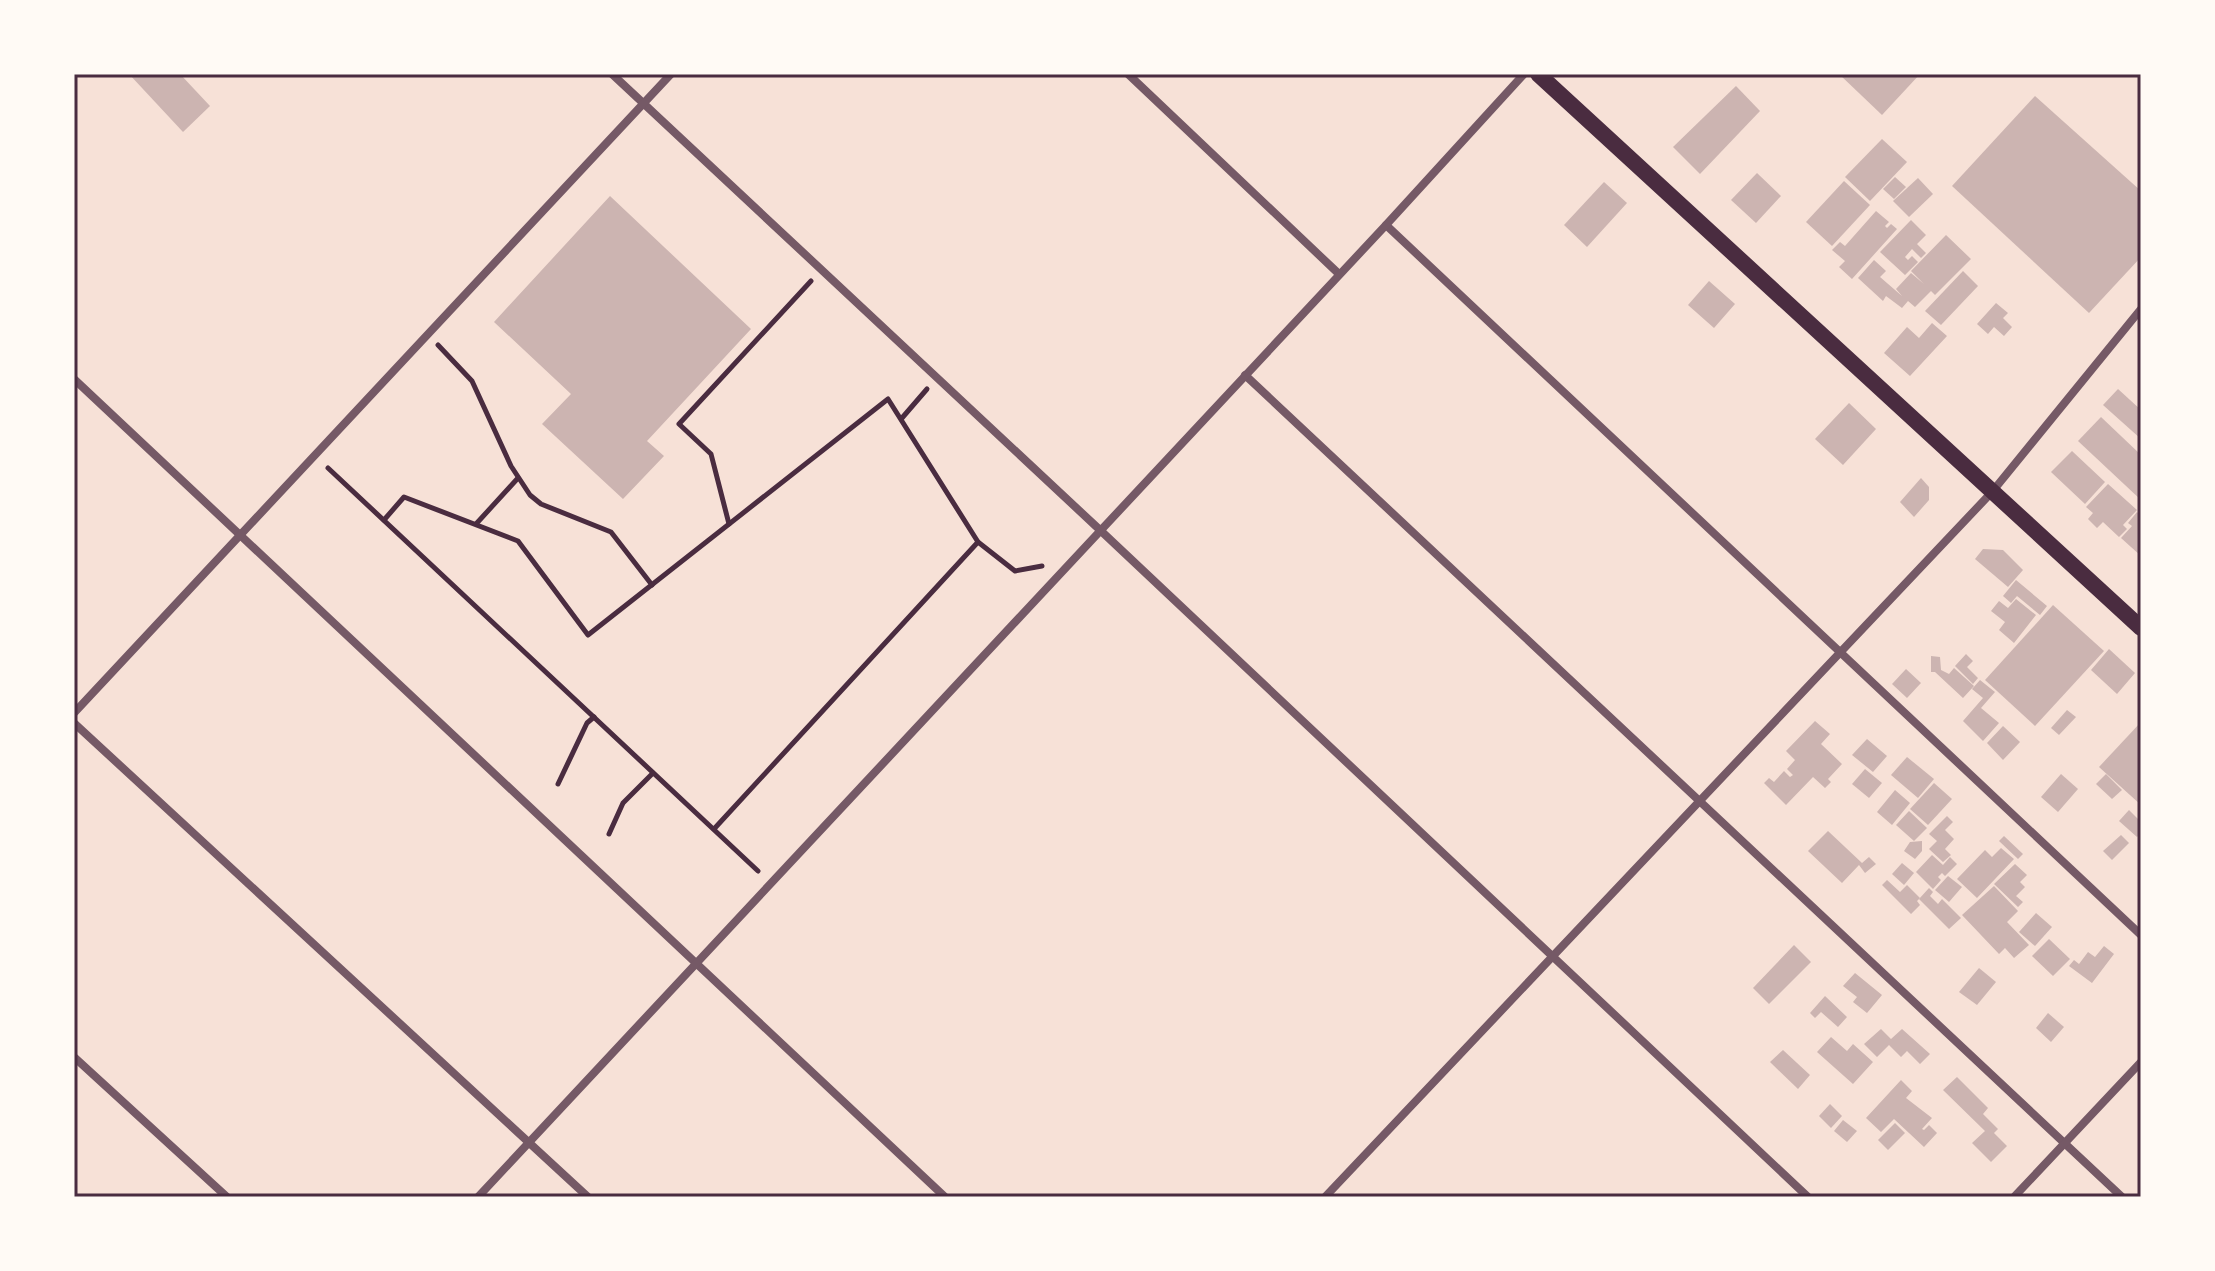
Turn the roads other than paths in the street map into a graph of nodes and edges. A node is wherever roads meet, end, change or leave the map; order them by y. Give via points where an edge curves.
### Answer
1 (612, 74) edge
2 (671, 74) edge
3 (1128, 74) edge
4 (1524, 74) edge
5 (1538, 74) edge
6 (643, 103) junction
7 (1386, 225) junction
8 (1339, 274) junction
9 (2141, 309) edge
10 (1245, 375) junction
11 (74, 379) edge
12 (1992, 492) junction
13 (1100, 530) junction
14 (242, 536) junction
15 (2141, 628) edge
16 (1841, 654) junction
17 (74, 713) edge
18 (74, 723) edge
19 (1700, 802) junction
20 (2141, 935) edge
21 (1551, 955) junction
22 (696, 962) junction
23 (74, 1057) edge
24 (2141, 1062) edge
25 (529, 1143) junction
26 (2064, 1144) junction
27 (227, 1197) edge
28 (478, 1197) edge
29 (588, 1197) edge
30 (945, 1197) edge
31 (1325, 1197) edge
32 (1808, 1197) edge
33 (2014, 1197) edge
34 (2122, 1197) edge

1 - 6 street
2 - 6 street
3 - 8 street
4 - 7 street
5 - 12 main road
6 - 13 street
6 - 14 street
7 - 8 street
7 - 16 street
8 - 10 street
9 - 12 street
10 - 13 street
10 - 19 street
11 - 14 street
12 - 15 main road
12 - 16 street
13 - 21 street
13 - 22 street
14 - 17 street
14 - 22 street
16 - 19 street
16 - 20 street
18 - 25 street
19 - 21 street
19 - 26 street
21 - 31 street
21 - 32 street
22 - 25 street
22 - 30 street
23 - 27 street
24 - 26 street
25 - 28 street
25 - 29 street
26 - 33 street
26 - 34 street

